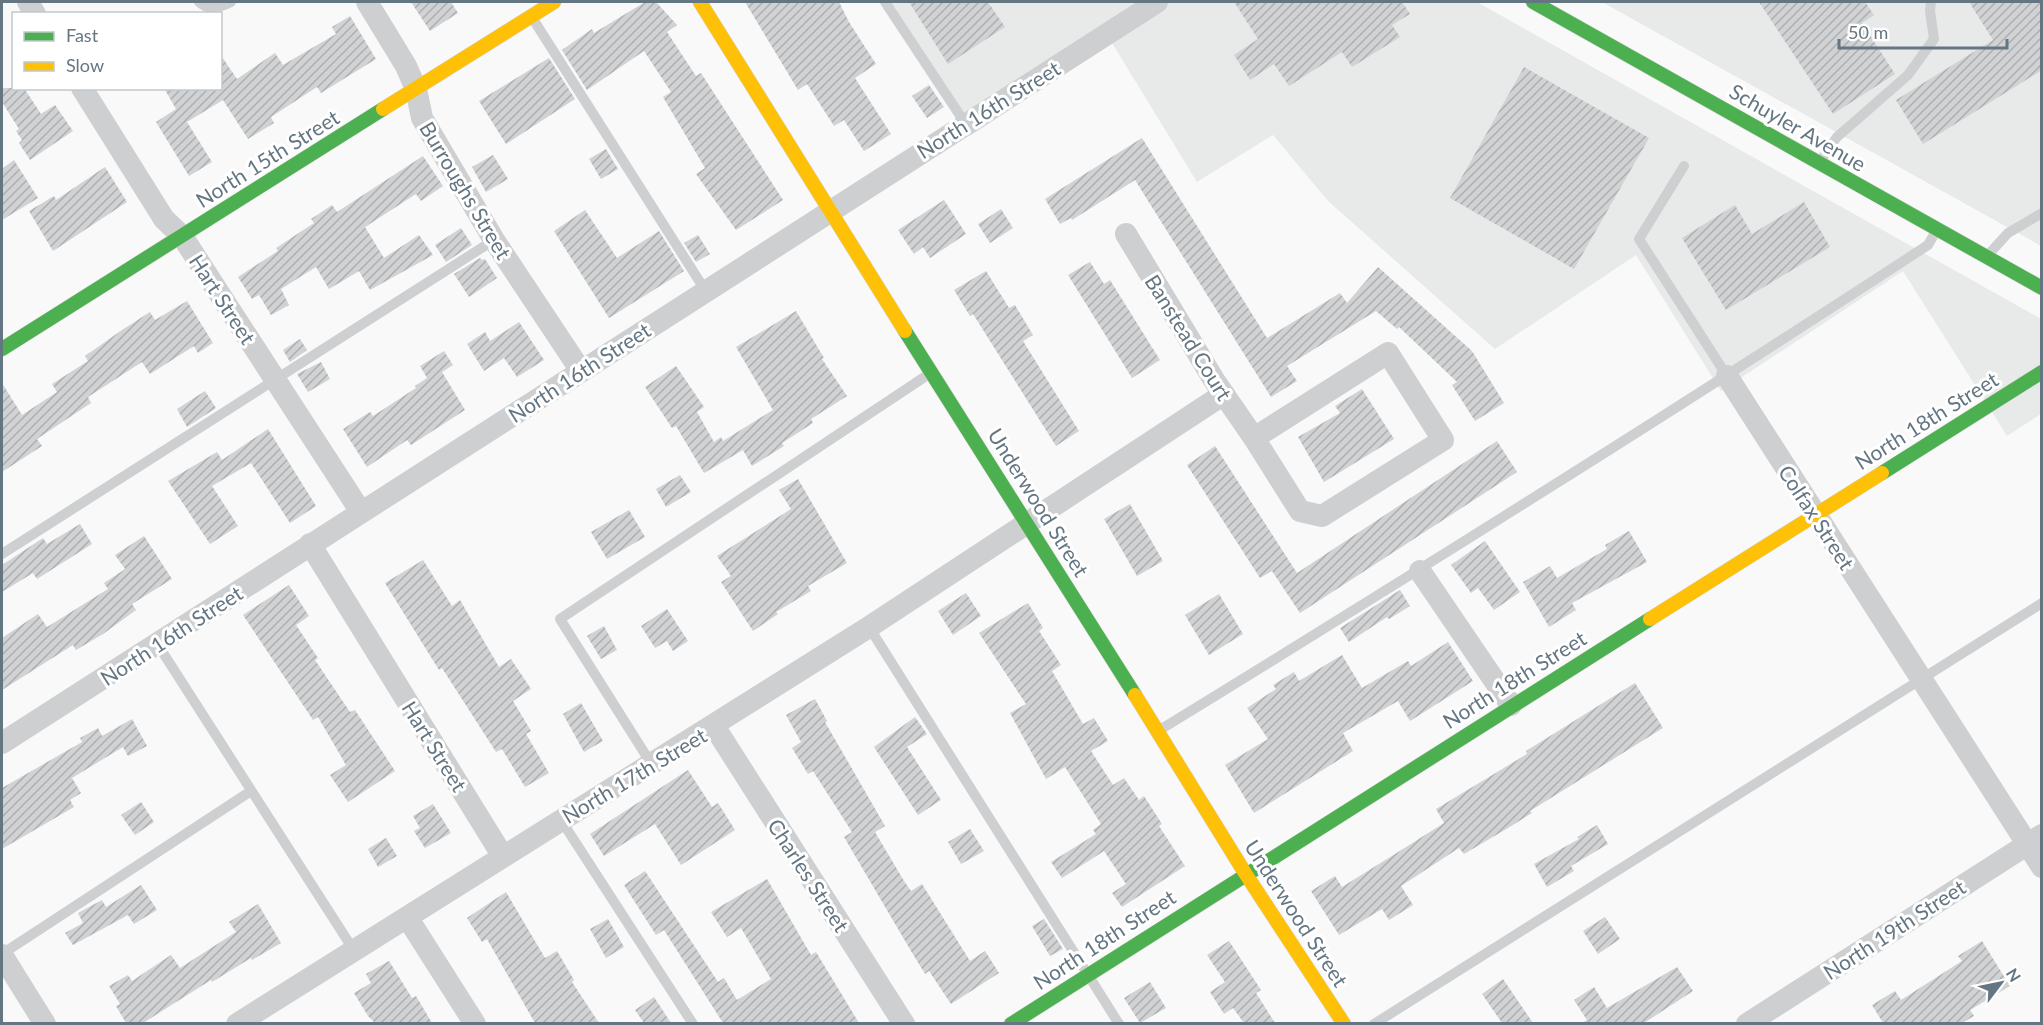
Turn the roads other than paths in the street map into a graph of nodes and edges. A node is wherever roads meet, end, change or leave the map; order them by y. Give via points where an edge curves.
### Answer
1 (199, 2) edge
2 (231, 2) edge
3 (367, 2) edge
4 (700, 2) edge
5 (885, 2) edge
6 (1157, 2) edge
7 (1533, 2) edge
8 (1931, 2) edge
9 (547, 3) edge
10 (531, 16) junction
11 (416, 89) junction
12 (83, 90) edge
13 (965, 123) junction
14 (1819, 163) junction
15 (1684, 166) dead end
16 (830, 210) junction
17 (2042, 213) edge
18 (1936, 231) junction
19 (1126, 234) dead end
20 (182, 236) junction
21 (494, 240) junction
22 (1986, 258) junction
23 (2042, 288) edge
24 (705, 290) junction
25 (2, 349) edge
26 (581, 371) junction
27 (931, 372) junction
28 (2042, 372) edge
29 (1727, 376) junction
30 (277, 379) junction
31 (1224, 394) junction
32 (1254, 438) junction
33 (360, 512) junction
34 (1816, 514) junction
35 (1028, 522) junction
36 (310, 544) junction
37 (2, 554) edge
38 (1420, 571) junction
39 (2042, 603) edge
40 (869, 627) junction
41 (158, 645) junction
42 (1920, 680) junction
43 (1511, 705) junction
44 (714, 726) junction
45 (1156, 732) junction
46 (2, 743) edge
47 (652, 765) junction
48 (251, 791) junction
49 (561, 819) junction
50 (2034, 840) edge
51 (502, 855) junction
52 (2042, 867) edge
53 (1245, 873) junction
54 (407, 917) junction
55 (353, 949) junction
56 (2, 954) edge
57 (1087, 975) junction
58 (249, 1020) edge
59 (45, 1023) edge
60 (475, 1023) edge
61 (693, 1023) edge
62 (903, 1023) edge
63 (1011, 1023) edge
64 (1119, 1023) edge
65 (1344, 1023) edge
66 (1374, 1023) edge
67 (1747, 1023) edge

1 - 2 lane via 220,8
3 - 11 street, Burroughs Street
4 - 16 street, Underwood Street
5 - 13 lane
6 - 13 street, North 16th Street
7 - 14 street, Schuyler Avenue
8 - 14 lane via 1934,39 1908,75 1837,137
9 - 10 street, North 15th Street
10 - 11 street, North 15th Street
10 - 24 lane
11 - 20 street, North 15th Street
11 - 21 street, Burroughs Street via 422,118
12 - 20 street, Hart Street via 164,219
13 - 16 street, North 16th Street
14 - 18 street, Schuyler Avenue
15 - 29 lane, Colfax Street via 1639,239
16 - 24 street, North 16th Street
16 - 27 street, Underwood Street
17 - 22 lane via 2008,233
18 - 22 street, Schuyler Avenue
18 - 29 lane via 1928,245
19 - 31 street, Banstead Court
20 - 25 street, North 15th Street
20 - 30 street, Hart Street
21 - 26 street, Burroughs Street
21 - 30 lane
22 - 23 street, Schuyler Avenue
24 - 26 street, North 16th Street
26 - 33 street, North 16th Street
27 - 35 street, Underwood Street
27 - 47 lane via 560,619
28 - 34 street, North 18th Street
29 - 34 street, Colfax Street
29 - 38 lane
30 - 33 street, Hart Street
30 - 37 lane
31 - 32 street, Banstead Court
31 - 35 street, North 17th Street
32 - 32 street, Banstead Court via 1300,511 1322,516 1443,440 1388,352
33 - 36 street, North 16th Street
34 - 42 street, Colfax Street
34 - 43 street, North 18th Street
35 - 40 street, North 17th Street
35 - 45 street, Underwood Street
36 - 41 street, North 16th Street
36 - 51 street, Hart Street
38 - 43 street
38 - 45 lane
39 - 42 lane
40 - 44 street, North 17th Street
40 - 57 lane
41 - 46 street, North 16th Street
41 - 48 lane
42 - 50 street, Colfax Street
42 - 66 lane
43 - 53 street, North 18th Street
44 - 47 street, North 17th Street
44 - 62 street, Charles Street
45 - 53 street, Underwood Street
47 - 49 street, North 17th Street
48 - 55 lane
48 - 56 lane
49 - 51 street, North 17th Street
49 - 61 lane
50 - 52 street, Colfax Street
50 - 67 street, North 19th Street
51 - 54 street, North 17th Street
53 - 57 street, North 18th Street
53 - 65 street, Underwood Street
54 - 55 street, North 17th Street
54 - 60 street
55 - 58 street, North 17th Street
56 - 59 street
57 - 63 street, North 18th Street
57 - 64 lane

